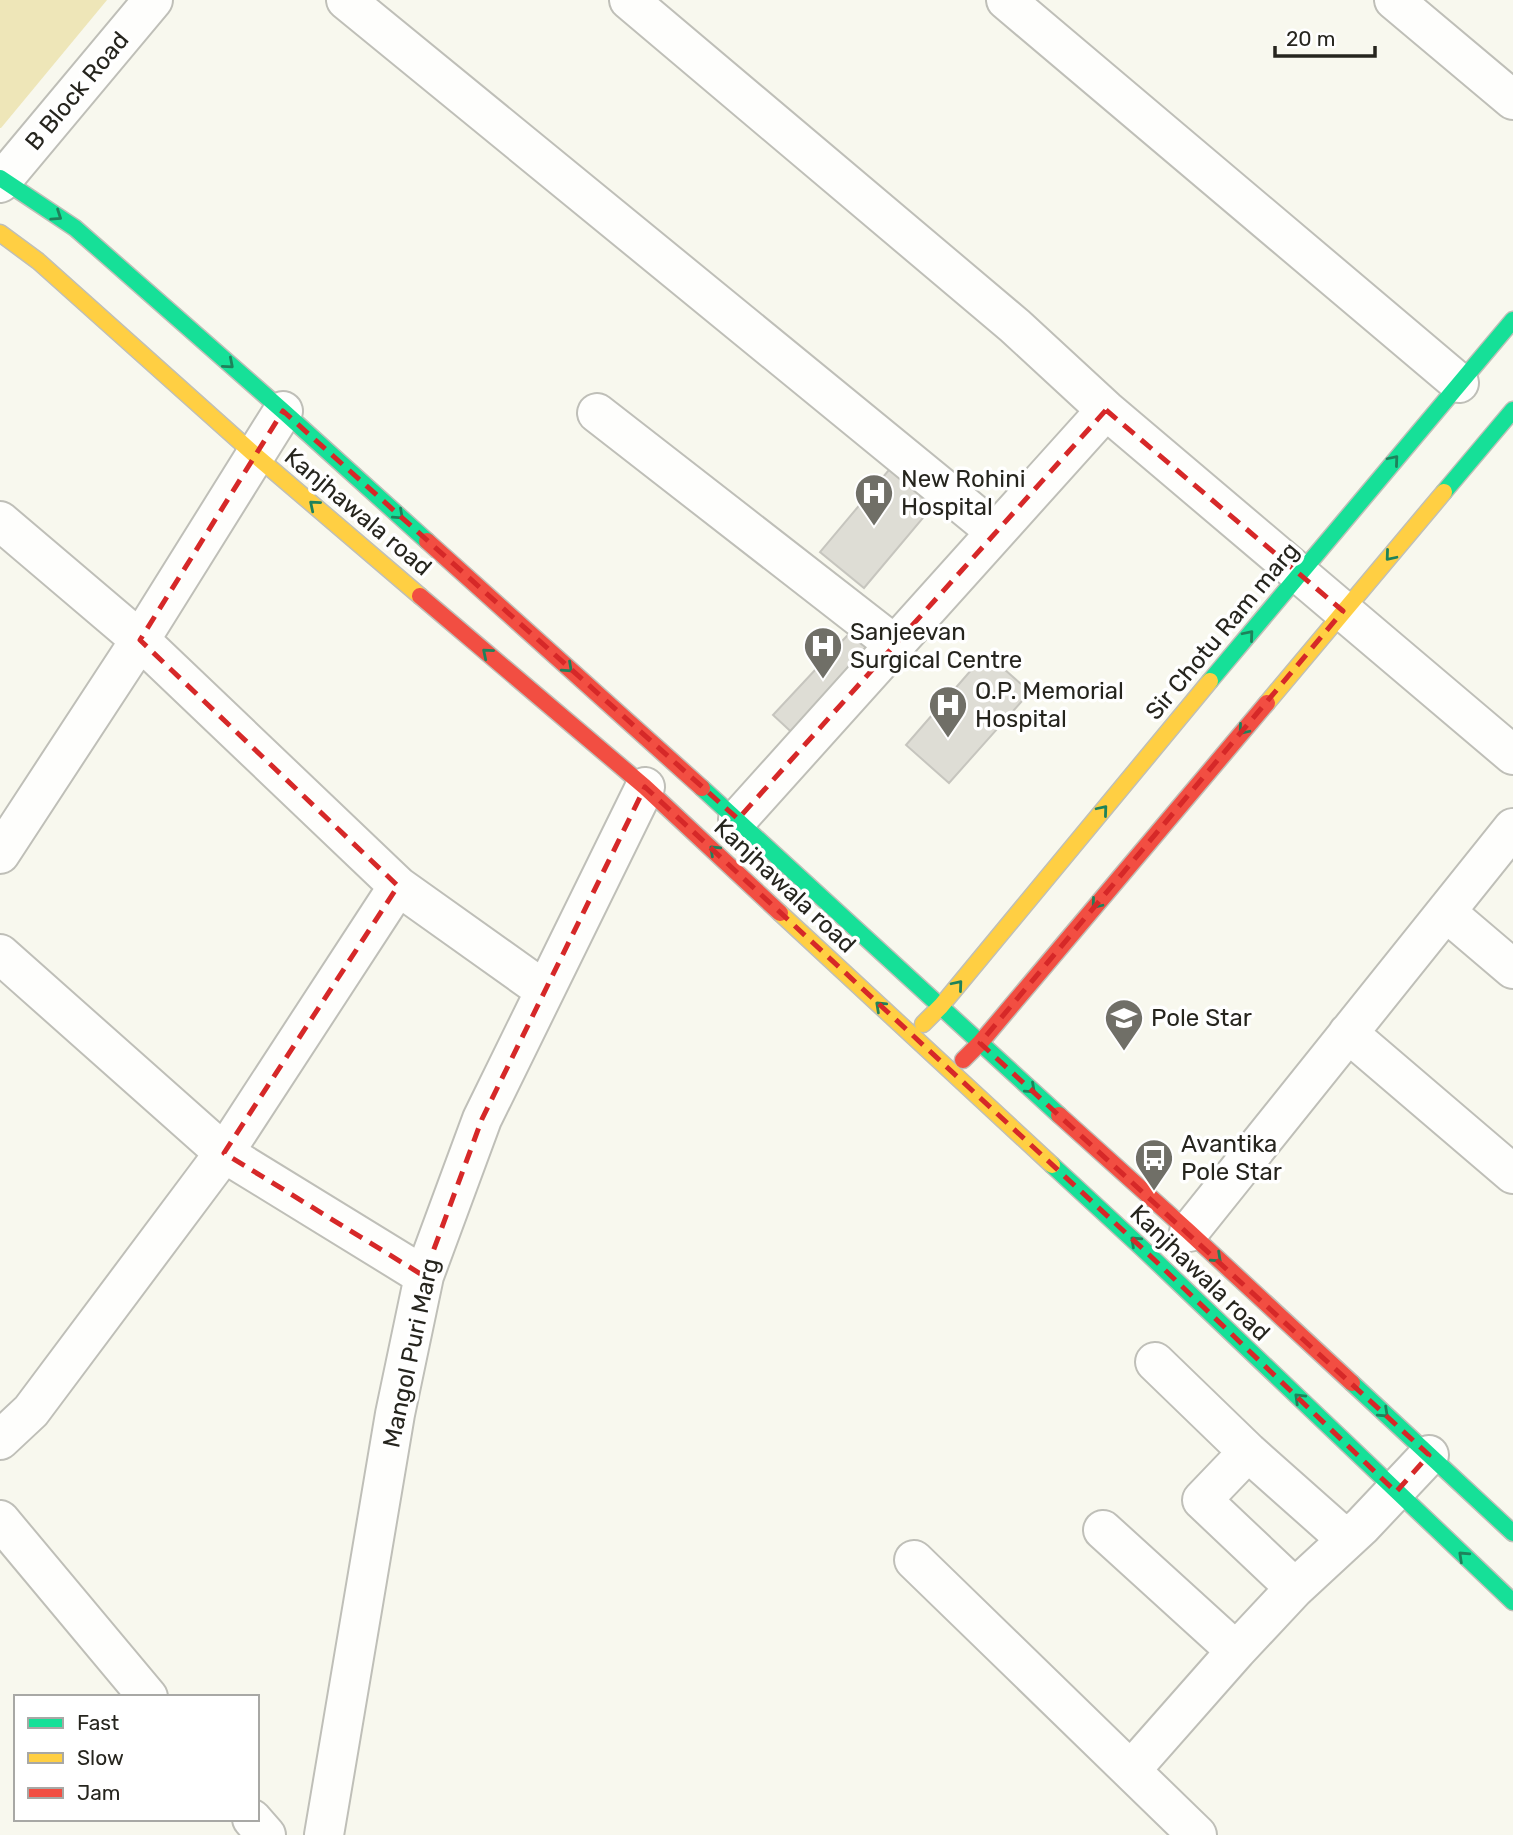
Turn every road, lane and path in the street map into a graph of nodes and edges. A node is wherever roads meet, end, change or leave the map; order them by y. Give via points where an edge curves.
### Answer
1 (153, 0) edge
2 (346, 0) edge
3 (629, 0) edge
4 (1006, 0) edge
5 (1394, 0) edge
6 (1513, 100) edge
7 (1, 180) edge
8 (0, 233) edge
9 (1513, 320) edge
10 (1459, 383) junction
11 (1106, 410) junction
12 (283, 411) junction
13 (597, 413) dead end
14 (1511, 417) edge
15 (255, 455) junction
16 (0, 521) edge
17 (996, 532) junction
18 (1299, 574) junction
19 (1343, 611) junction
20 (140, 640) junction
21 (895, 645) junction
22 (1513, 755) edge
23 (645, 787) junction
24 (738, 819) junction
25 (1513, 828) edge
26 (0, 854) edge
27 (398, 886) junction
28 (1446, 912) junction
29 (0, 954) edge
30 (1513, 969) edge
31 (544, 990) junction
32 (941, 1006) junction
33 (1348, 1033) junction
34 (912, 1035) junction
35 (980, 1043) junction
36 (951, 1072) junction
37 (224, 1153) junction
38 (1513, 1174) edge
39 (1189, 1232) junction
40 (424, 1276) junction
41 (1155, 1362) dead end
42 (0, 1440) edge
43 (1248, 1452) junction
44 (1429, 1455) junction
45 (1396, 1492) junction
46 (0, 1520) edge
47 (1103, 1530) dead end
48 (1513, 1533) edge
49 (1347, 1541) junction
50 (914, 1560) dead end
51 (1295, 1588) junction
52 (1513, 1602) edge
53 (1236, 1651) junction
54 (146, 1695) edge
55 (1131, 1770) junction
56 (254, 1821) edge
57 (266, 1835) edge
58 (324, 1835) edge
59 (1197, 1835) edge

1 - 7 street, B Block Road
2 - 17 street
3 - 11 street via 1015,326
4 - 10 street
5 - 6 street
7 -> 12 main road, Kanjhawala road via 75,228
8 - 15 main road, Kanjhawala road via 38,261
9 - 10 main road, Sir Chotu Ram marg
18 -> 10 main road, Sir Chotu Ram marg
11 - 17 street
11 - 18 street
12 - 15 street
12 -> 24 main road, Kanjhawala road
13 - 21 street
14 -> 19 main road
15 - 20 street
23 -> 15 main road, Kanjhawala road
16 - 20 street
17 - 21 street
18 - 19 street
32 -> 18 main road, Sir Chotu Ram marg
19 - 22 street
19 -> 35 main road
20 - 26 street
20 - 27 street
21 - 24 street
23 - 31 street, Mangol Puri Marg
34 -> 23 main road, Kanjhawala road
24 - 32 main road, Kanjhawala road
25 - 28 street
27 - 31 street
27 - 37 street
28 - 30 street
28 - 33 street
29 - 37 street
31 - 40 street, Mangol Puri Marg via 482,1119
32 - 34 main road, Sir Chotu Ram marg
32 - 35 main road, Kanjhawala road
33 - 38 street
33 - 39 street
34 - 36 main road, Kanjhawala road
35 - 36 main road
35 -> 39 main road, Kanjhawala road
45 -> 36 main road, Kanjhawala road
37 - 40 street
37 - 42 street via 31,1411
39 -> 44 main road, Kanjhawala road
40 - 58 street, Mangol Puri Marg via 393,1427
41 - 43 street
43 - 49 street
43 - 51 street via 1202,1500
44 - 45 street
44 - 48 main road, Kanjhawala road
45 - 49 street
52 -> 45 main road, Kanjhawala road
46 - 54 street
47 - 53 street
49 - 51 street
50 - 55 street
51 - 53 street
53 - 55 street
55 - 59 street
56 - 57 street

